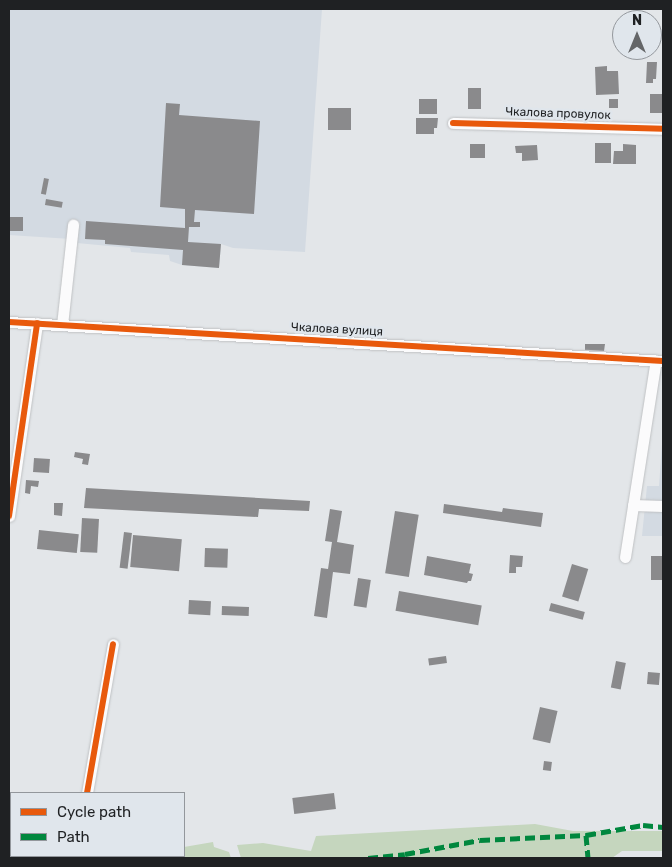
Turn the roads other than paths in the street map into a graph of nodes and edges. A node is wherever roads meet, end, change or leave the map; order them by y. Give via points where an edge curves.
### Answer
1 (453, 123) dead end
2 (663, 129) edge
3 (73, 224) dead end
4 (9, 322) edge
5 (37, 323) junction
6 (62, 325) junction
7 (660, 360) edge
8 (633, 505) junction
9 (663, 506) edge
10 (9, 516) edge
11 (625, 557) dead end
12 (113, 644) dead end
13 (87, 792) edge

1 - 2 street, Чкалова провулок
3 - 6 street
4 - 5 street, Чкалова вулиця
5 - 6 street, Чкалова вулиця
5 - 10 street
6 - 7 street, Чкалова вулиця
7 - 8 street
8 - 9 street
8 - 11 street
12 - 13 street

